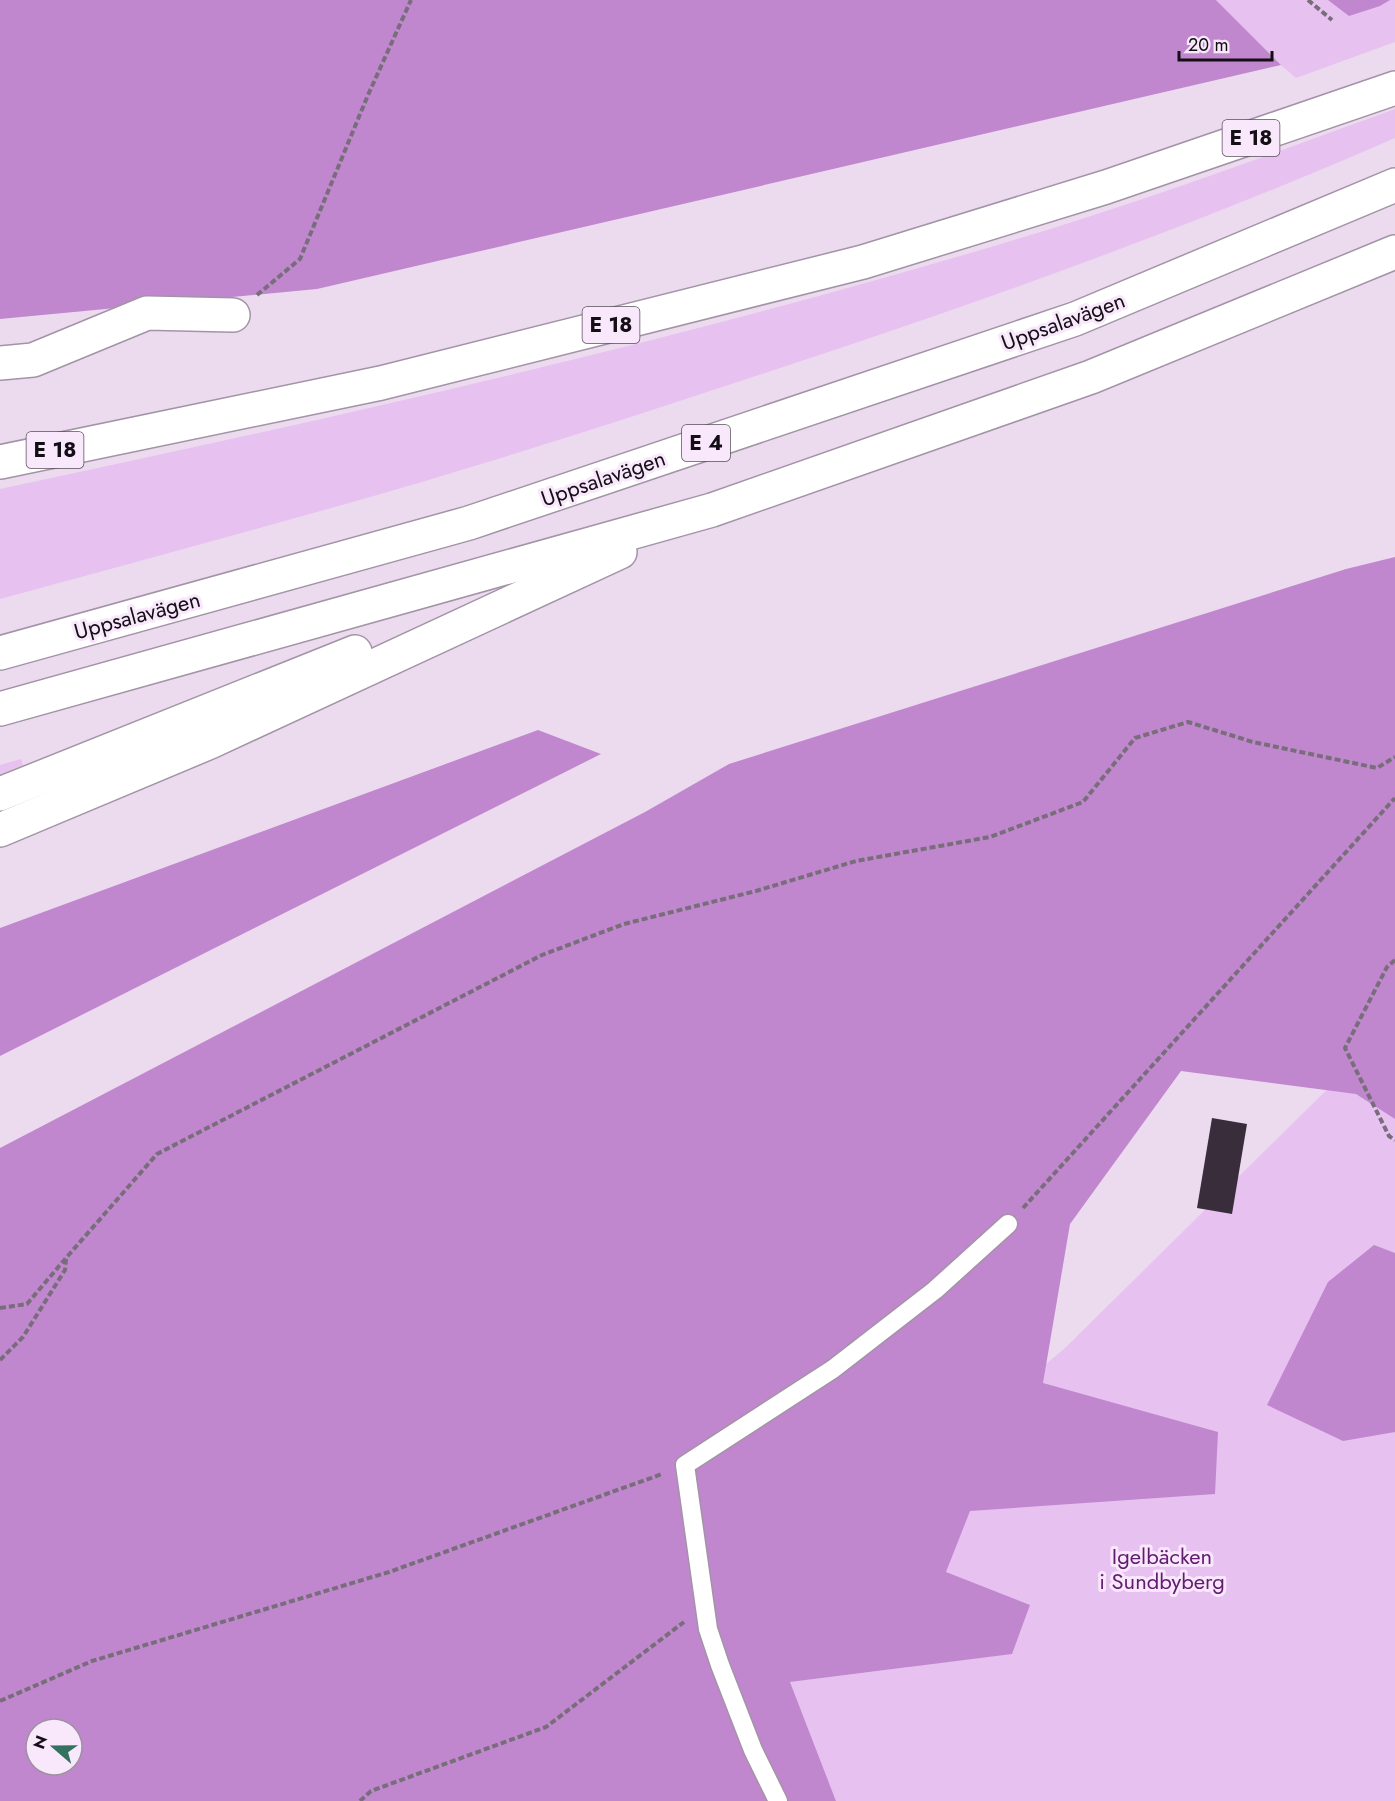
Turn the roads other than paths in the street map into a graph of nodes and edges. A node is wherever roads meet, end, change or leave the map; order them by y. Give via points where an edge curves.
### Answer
1 (1395, 88) edge
2 (1395, 186) edge
3 (1395, 252) edge
4 (233, 315) road end
5 (0, 363) edge
6 (0, 462) edge
7 (712, 510) junction
8 (0, 653) edge
9 (0, 709) edge
10 (0, 794) edge
11 (0, 830) edge
12 (1008, 1224) road end
13 (778, 1801) edge

1 - 6 main road, E 18 via 1106,187 863,262 381,383
2 - 8 main road, Uppsalavägen / E 4 via 1075,319 480,520
3 - 7 main road via 1091,377
4 - 5 main road via 147,313 33,360
7 - 9 main road
7 - 10 main road
7 - 11 main road via 210,742
12 - 13 lane via 935,1290 833,1369 685,1465 708,1629 753,1750

